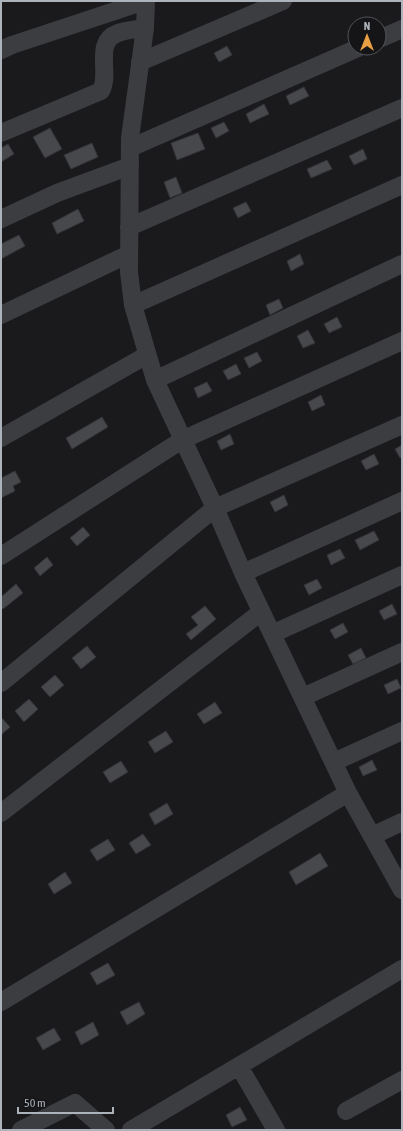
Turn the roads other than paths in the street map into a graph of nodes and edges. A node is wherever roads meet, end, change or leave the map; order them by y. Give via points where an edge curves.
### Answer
1 (145, 1) edge
2 (283, 1) edge
3 (145, 28) junction
4 (402, 29) edge
5 (387, 36) edge
6 (1, 50) edge
7 (347, 53) edge
8 (140, 62) junction
9 (402, 108) edge
10 (1, 133) edge
11 (130, 148) junction
12 (130, 166) junction
13 (402, 185) edge
14 (1, 219) edge
15 (129, 227) junction
16 (129, 254) junction
17 (402, 264) edge
18 (133, 305) junction
19 (1, 315) edge
20 (402, 341) edge
21 (147, 355) junction
22 (155, 380) junction
23 (402, 425) edge
24 (1, 438) edge
25 (182, 440) junction
26 (402, 501) edge
27 (215, 508) junction
28 (1, 556) edge
29 (243, 573) junction
30 (402, 575) edge
31 (261, 612) junction
32 (272, 634) junction
33 (402, 652) edge
34 (1, 683) edge
35 (303, 697) junction
36 (402, 731) edge
37 (334, 762) junction
38 (348, 793) junction
39 (1, 813) edge
40 (402, 822) edge
41 (372, 836) junction
42 (402, 890) edge
43 (402, 968) edge
44 (1, 1002) edge
45 (239, 1066) junction
46 (402, 1080) edge
47 (346, 1111) dead end
48 (22, 1130) edge
49 (106, 1130) edge
50 (131, 1130) edge
51 (276, 1130) edge

1 - 3 street
1 - 6 street
2 - 8 street
3 - 8 street
3 - 10 street via 118,32 110,36 105,48 105,76 101,91
4 - 5 street
7 - 11 street
8 - 11 street
9 - 15 street
11 - 12 street
12 - 14 street via 57,193
12 - 15 street
13 - 18 street
15 - 16 street
16 - 18 street
16 - 19 street
17 - 22 street
18 - 21 street
20 - 25 street
21 - 22 street
21 - 24 street
22 - 25 street
23 - 27 street
25 - 27 street
25 - 28 street
26 - 29 street
27 - 29 street
27 - 34 street
29 - 31 street
30 - 32 street
31 - 32 street
31 - 39 street
32 - 35 street
33 - 35 street
35 - 37 street
36 - 37 street
37 - 38 street
38 - 41 street
38 - 44 street
40 - 41 street
41 - 42 street
43 - 45 street
45 - 50 street
45 - 51 street
46 - 47 street
48 - 49 street via 75,1103

